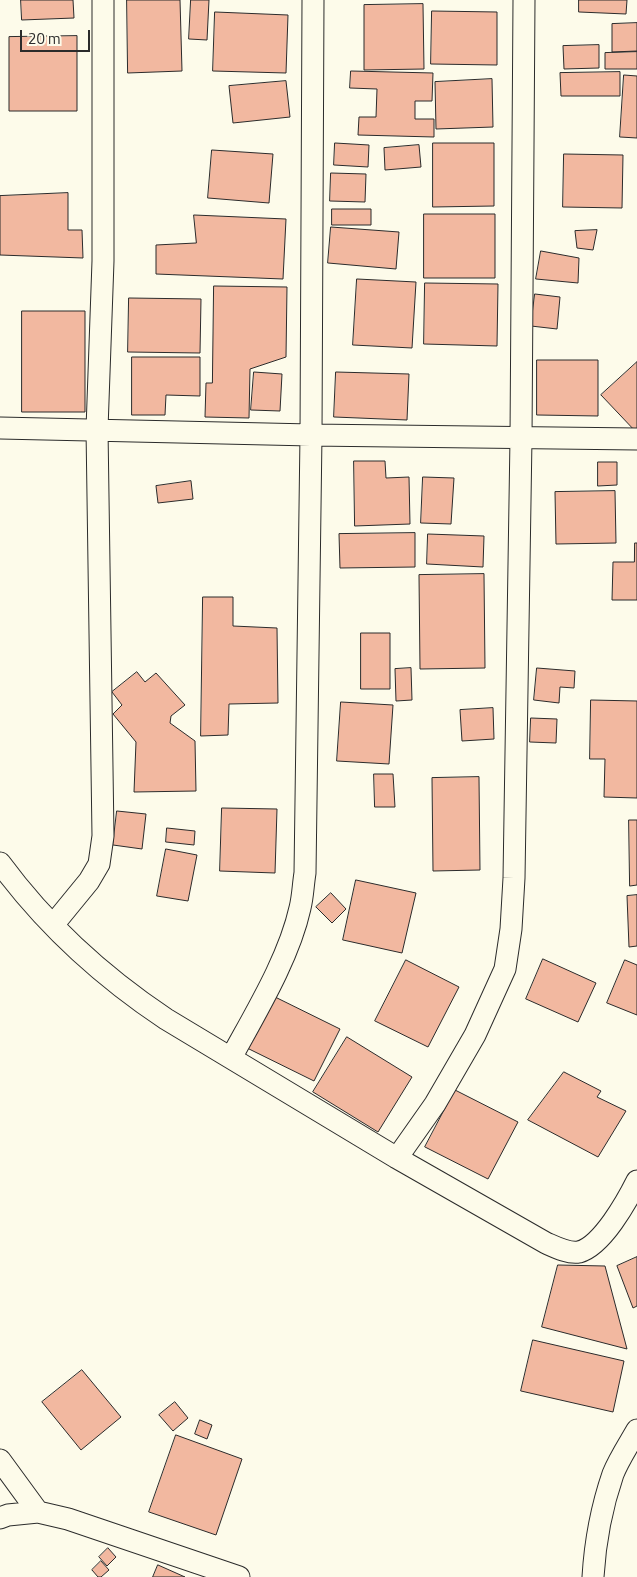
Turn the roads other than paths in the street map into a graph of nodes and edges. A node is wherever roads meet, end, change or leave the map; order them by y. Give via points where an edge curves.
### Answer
1 (103, 0) edge
2 (313, 0) edge
3 (524, 0) edge
4 (0, 428) edge
5 (97, 429) junction
6 (312, 435) junction
7 (521, 438) junction
8 (637, 439) edge
9 (0, 863) edge
10 (53, 925) junction
11 (231, 1058) junction
12 (397, 1158) junction
13 (637, 1182) edge
14 (637, 1430) edge
15 (0, 1460) edge
16 (38, 1512) junction
17 (0, 1518) edge
18 (239, 1577) edge
19 (593, 1577) edge

1 - 5 street via 103,261
2 - 6 street
3 - 7 street
4 - 5 street
5 - 6 street
5 - 10 street via 103,836 99,864
6 - 7 street
6 - 11 street via 305,873 300,908 285,951
7 - 8 street
7 - 12 street via 514,878 505,969 475,1035 435,1104
9 - 10 street
10 - 11 street via 134,998
11 - 12 street
12 - 13 street via 546,1243 578,1252 592,1246 607,1229
14 - 19 street via 614,1473 604,1507
15 - 16 street
16 - 17 street
16 - 18 street via 68,1519

